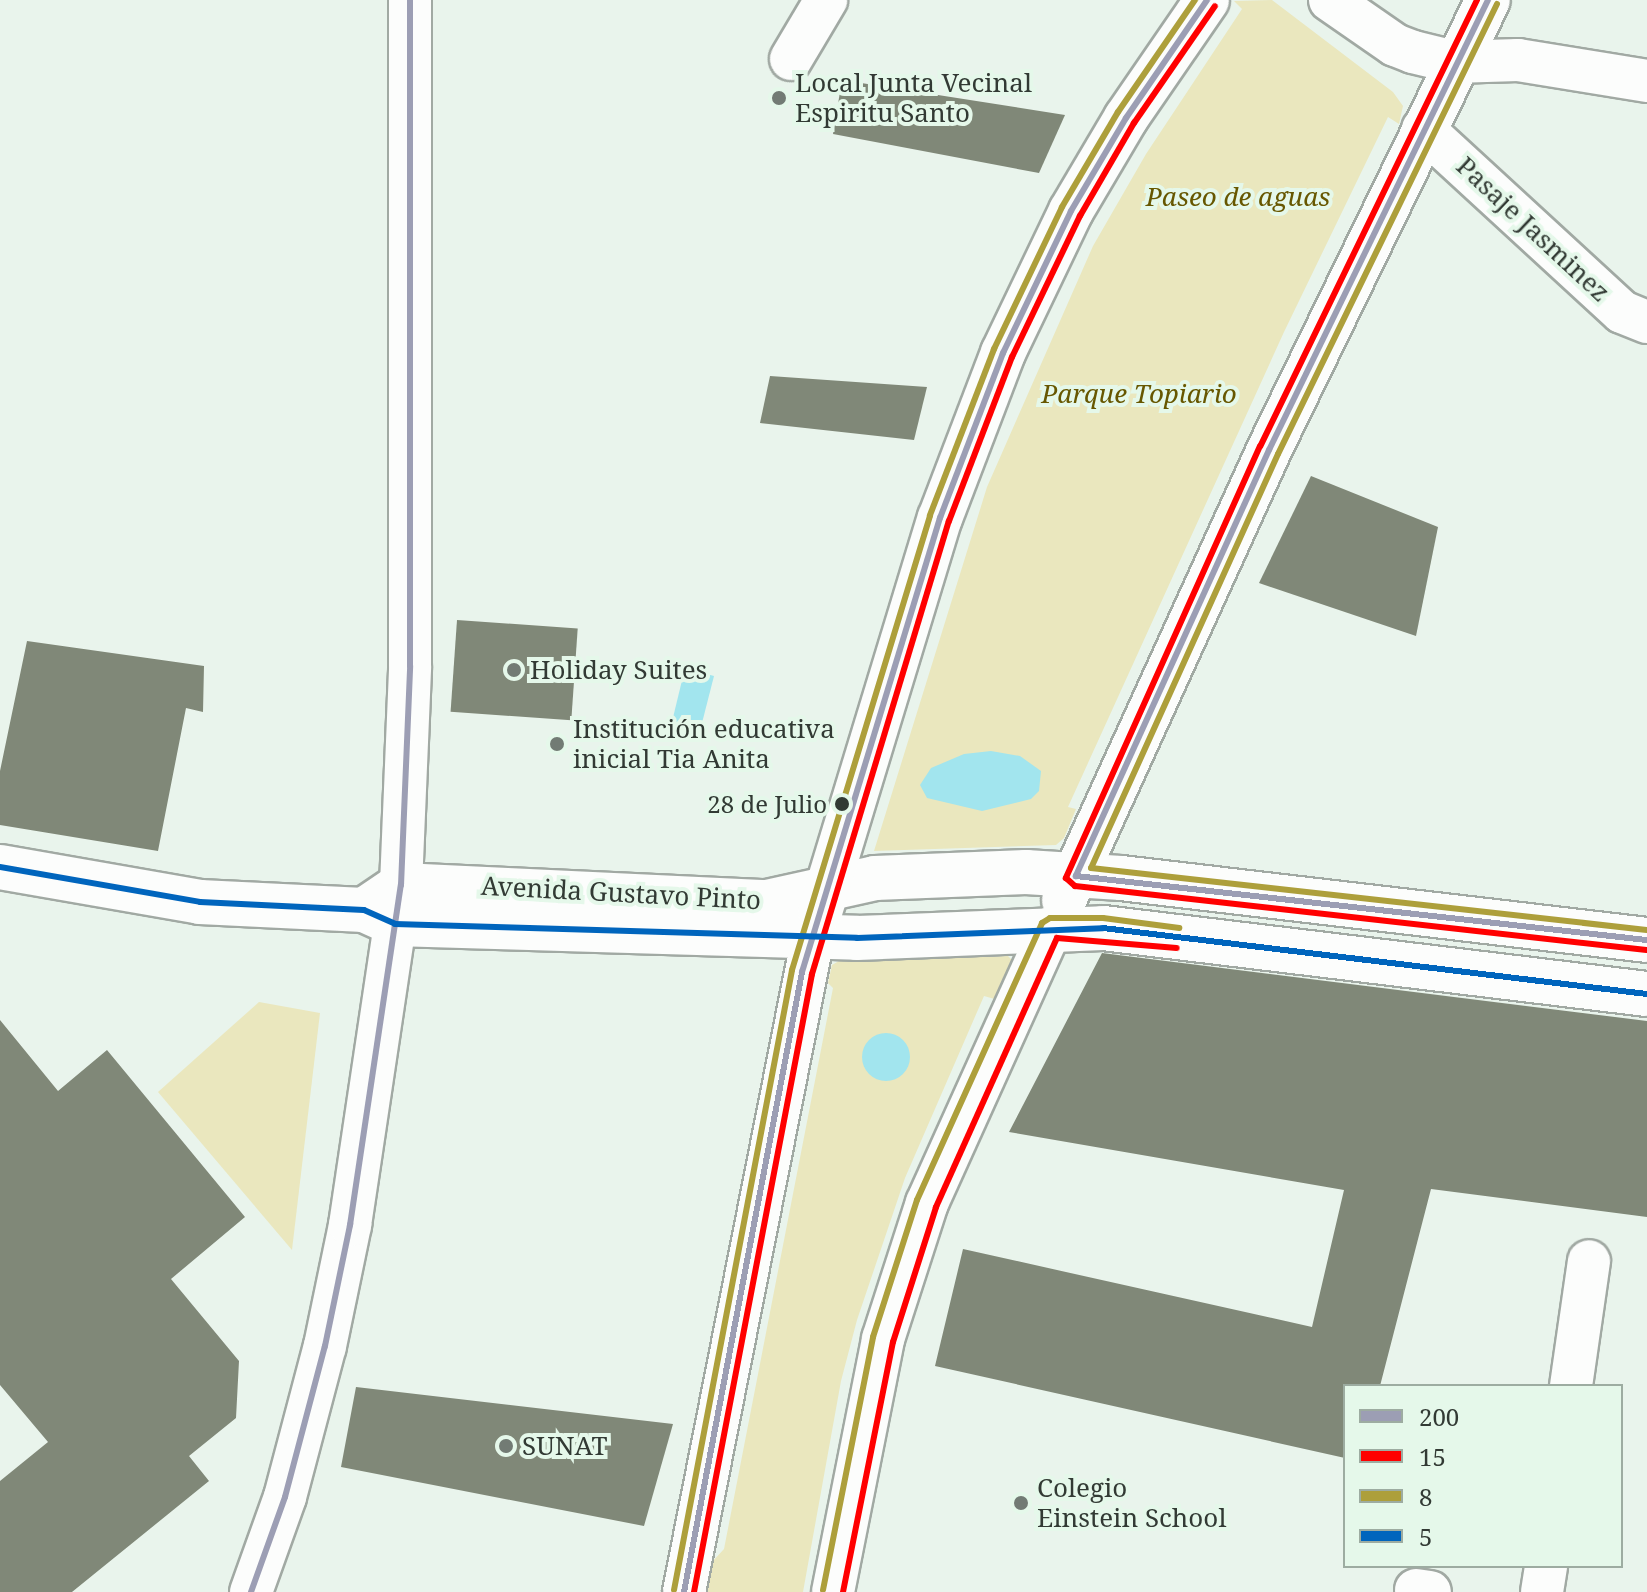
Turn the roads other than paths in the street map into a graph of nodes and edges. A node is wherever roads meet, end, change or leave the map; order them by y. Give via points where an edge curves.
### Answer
1 (410, 0) edge
2 (826, 0) edge
3 (1207, 0) edge
4 (1330, 0) edge
5 (1488, 0) edge
6 (791, 59) dead end
7 (1454, 62) junction
8 (1647, 81) edge
9 (1423, 129) junction
10 (1647, 322) edge
11 (0, 867) edge
12 (1076, 876) junction
13 (828, 886) junction
14 (387, 906) junction
15 (1051, 928) junction
16 (813, 937) junction
17 (1647, 940) edge
18 (1647, 994) edge
19 (1589, 1261) dead end
20 (1571, 1384) edge
21 (285, 1497) junction
22 (1546, 1568) edge
23 (251, 1592) edge
24 (274, 1592) edge
25 (684, 1592) edge
26 (833, 1592) edge
27 (1542, 1592) edge

1 - 14 street via 410,666
2 - 6 street
3 - 13 main road via 1126,118 1071,211 1003,353 940,518
4 - 7 street via 1395,45
5 - 7 main road
7 - 8 street via 1518,60
7 - 9 main road
9 - 10 street, Pasaje Jasminez via 1622,312
9 - 12 main road
11 - 14 main road, Avenida Gustavo Pinto via 200,902
12 - 13 main road, Avenida Gustavo Pinto via 875,878
12 - 15 main road
12 - 17 main road, Avenida Gustavo Pinto
13 - 14 main road, Avenida Gustavo Pinto via 767,902
13 - 16 main road
14 - 16 main road, Avenida Gustavo Pinto
14 - 21 street via 350,1225
15 - 16 main road, Avenida Gustavo Pinto via 990,935
15 - 18 main road, Avenida Gustavo Pinto via 1103,928
15 - 26 street via 922,1218 883,1339
16 - 25 street
19 - 20 street
21 - 23 street
21 - 24 street
22 - 27 street

